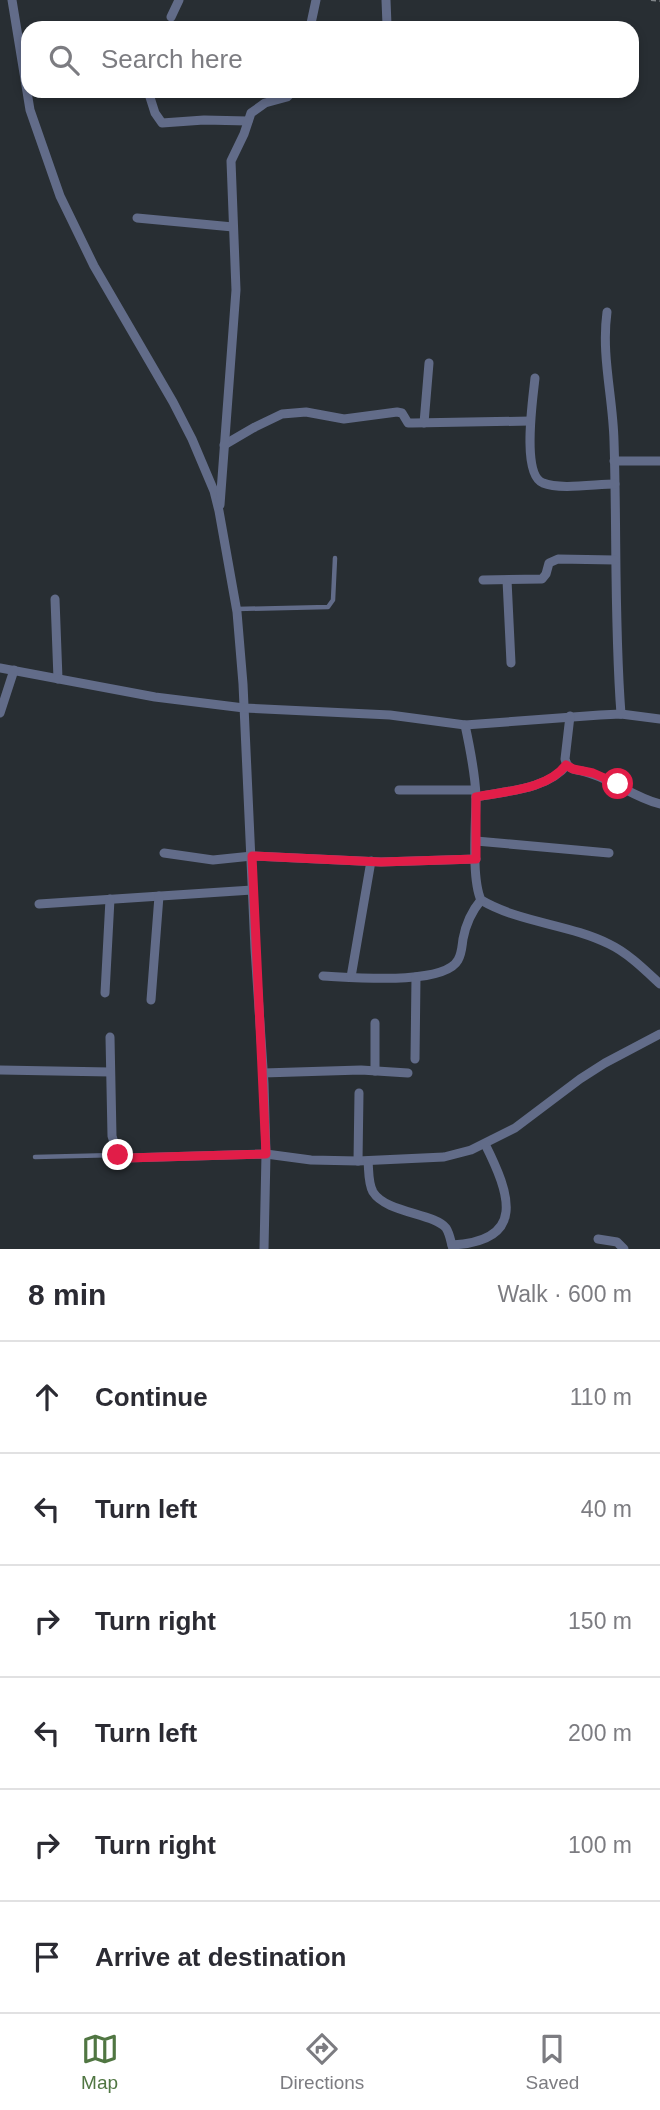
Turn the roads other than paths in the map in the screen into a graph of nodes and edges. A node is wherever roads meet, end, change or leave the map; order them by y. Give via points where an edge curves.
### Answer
1 (12, 0) edge
2 (179, 0) edge
3 (316, 0) edge
4 (386, 0) edge
5 (171, 17) dead end
6 (312, 21) edge
7 (387, 21) edge
8 (21, 39) edge
9 (31, 98) edge
10 (150, 98) edge
11 (284, 98) edge
12 (248, 121) junction
13 (137, 218) dead end
14 (233, 227) junction
15 (607, 312) dead end
16 (429, 363) dead end
17 (535, 378) dead end
18 (530, 421) junction
19 (424, 423) junction
20 (224, 445) junction
21 (614, 461) junction
22 (660, 461) edge
23 (615, 484) junction
24 (219, 511) junction
25 (335, 558) dead end
26 (615, 560) junction
27 (483, 580) dead end
28 (507, 580) junction
29 (55, 599) dead end
30 (236, 610) junction
31 (512, 663) dead end
32 (0, 668) edge
33 (14, 670) junction
34 (58, 679) junction
35 (244, 708) junction
36 (0, 713) edge
37 (621, 714) junction
38 (570, 716) junction
39 (660, 719) edge
40 (465, 725) junction
41 (566, 765) junction
42 (399, 790) dead end
43 (476, 794) junction
44 (660, 804) edge
45 (476, 841) junction
46 (164, 853) dead end
47 (609, 853) dead end
48 (252, 856) junction
49 (476, 859) junction
50 (371, 861) junction
51 (252, 890) junction
52 (159, 896) junction
53 (110, 899) junction
54 (481, 900) junction
55 (39, 904) dead end
56 (323, 976) dead end
57 (351, 977) junction
58 (416, 977) junction
59 (660, 984) edge
60 (106, 993) dead end
61 (151, 1000) dead end
62 (375, 1023) dead end
63 (660, 1034) edge
64 (110, 1037) dead end
65 (415, 1059) dead end
66 (0, 1070) edge
67 (375, 1071) junction
68 (110, 1072) junction
69 (263, 1073) junction
70 (408, 1073) dead end
71 (359, 1093) dead end
72 (485, 1144) junction
73 (266, 1154) junction
74 (118, 1155) junction
75 (35, 1157) dead end
76 (363, 1161) junction
77 (598, 1239) dead end
78 (452, 1247) edge
79 (264, 1249) edge
80 (624, 1249) edge

1 - 8 street
2 - 5 street
3 - 6 street
4 - 7 street
9 - 24 street via 36,130 64,206 173,402
10 - 12 street via 162,123
11 - 12 street via 255,108
12 - 14 street via 230,168
13 - 14 street
14 - 20 street via 236,290
15 - 21 street via 605,353
16 - 19 street
17 - 18 street
18 - 19 street
18 - 23 street via 532,467 539,482
19 - 20 street via 408,423 397,412 344,419 297,412 274,416
20 - 24 street
21 - 22 street
21 - 23 street
23 - 26 street
24 - 30 street
25 - 30 lane via 333,600 328,607
26 - 28 street via 558,559 549,563 542,579
26 - 37 street
27 - 28 street
28 - 31 street
29 - 34 street
30 - 35 street
32 - 33 street
33 - 34 street
33 - 36 street
34 - 35 street
35 - 40 street via 390,715
35 - 48 street
37 - 38 street
37 - 39 street
38 - 40 street
38 - 41 street
40 - 43 street
41 - 43 street via 544,782
41 - 44 street
42 - 43 street
43 - 45 street
45 - 47 street
45 - 49 street
46 - 48 street via 213,860
48 - 50 street
48 - 51 street
49 - 50 street
49 - 54 street
50 - 57 street
51 - 52 street
51 - 69 street
52 - 53 street
52 - 61 street
53 - 55 street
53 - 60 street
54 - 58 street via 466,925 456,963 433,975
54 - 59 street via 610,944
56 - 57 street
57 - 58 street
58 - 65 street
62 - 67 street
63 - 72 street via 605,1063 515,1128
64 - 68 street
66 - 68 street
67 - 69 street
67 - 70 street
68 - 74 street via 111,1136
69 - 73 street
71 - 76 street
72 - 76 street via 444,1157
72 - 78 street via 501,1176 505,1219 484,1240
73 - 74 street
73 - 76 street
73 - 79 street
74 - 75 lane
76 - 78 street via 378,1198 439,1223 446,1228
77 - 80 street via 612,1240

